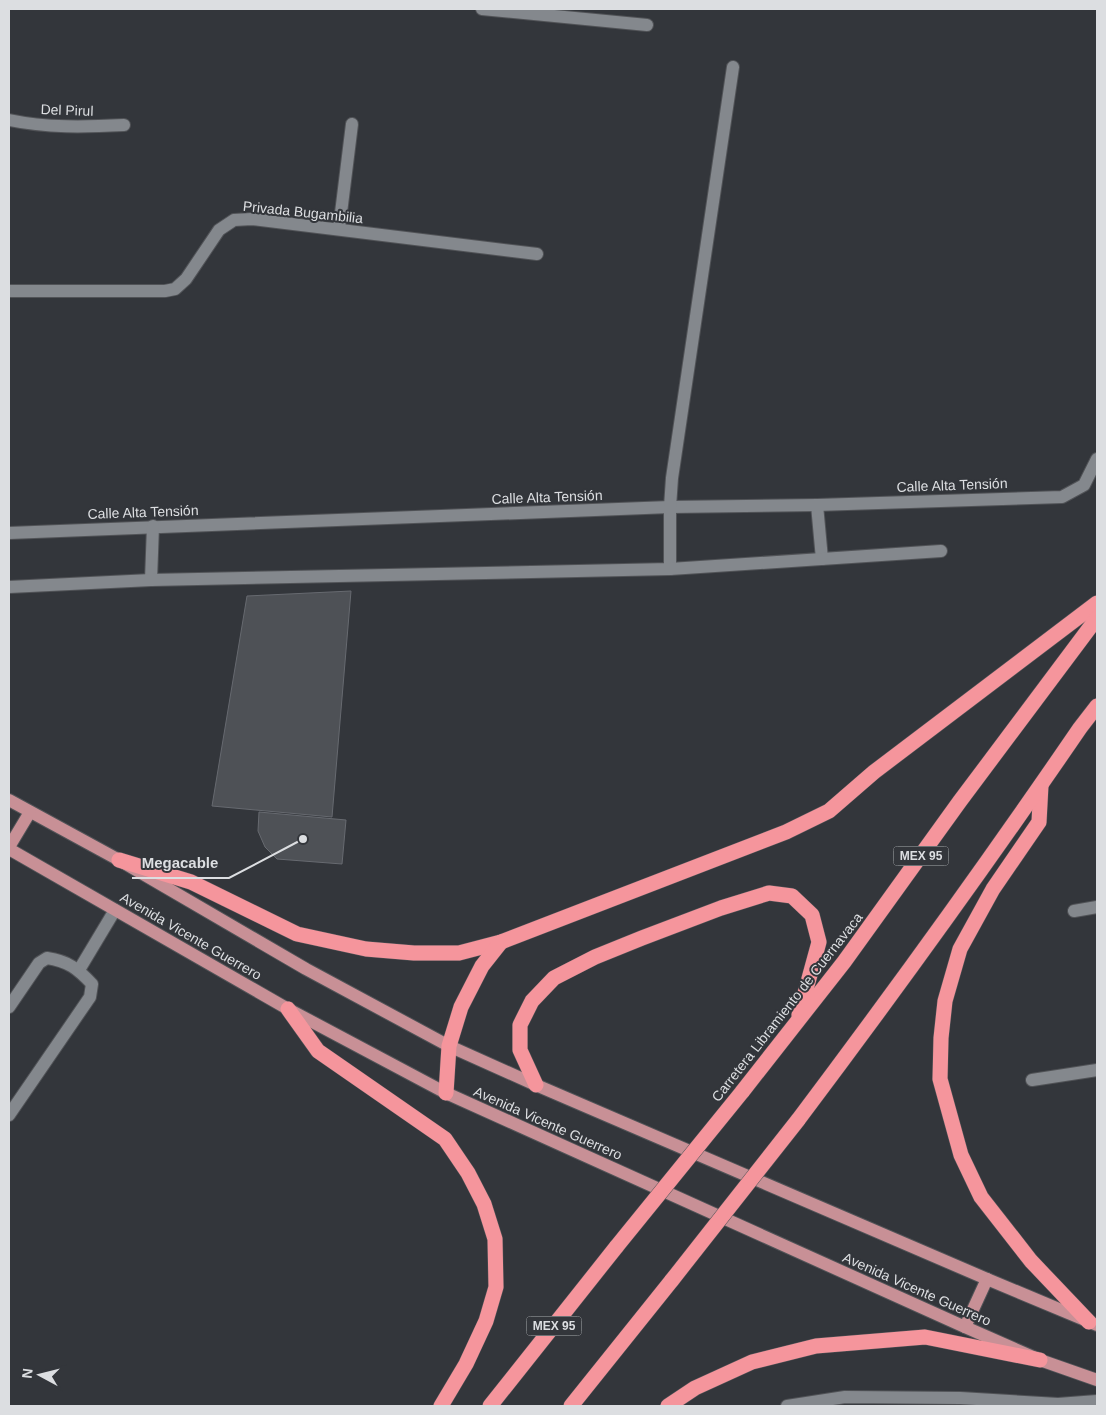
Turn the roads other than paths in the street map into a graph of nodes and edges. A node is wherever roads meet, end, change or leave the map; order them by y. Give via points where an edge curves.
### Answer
1 (482, 9) edge
2 (647, 25) dead end
3 (734, 67) dead end
4 (9, 120) edge
5 (352, 124) dead end
6 (124, 126) dead end
7 (339, 229) junction
8 (537, 254) dead end
9 (9, 291) edge
10 (1097, 459) edge
11 (817, 505) junction
12 (670, 507) junction
13 (153, 526) junction
14 (9, 533) edge
15 (941, 551) dead end
16 (822, 559) junction
17 (670, 569) junction
18 (151, 580) junction
19 (9, 587) edge
20 (1097, 603) edge
21 (1097, 618) edge
22 (1097, 706) edge
23 (1042, 784) junction
24 (9, 800) edge
25 (30, 812) junction
26 (9, 848) edge
27 (119, 860) junction
28 (1097, 908) edge
29 (115, 910) junction
30 (1074, 911) dead end
31 (501, 942) junction
32 (79, 970) junction
33 (9, 1007) edge
34 (288, 1009) junction
35 (797, 1022) junction
36 (449, 1046) junction
37 (1097, 1070) edge
38 (1032, 1080) dead end
39 (536, 1085) junction
40 (446, 1093) junction
41 (9, 1115) edge
42 (987, 1279) junction
43 (1093, 1323) edge
44 (965, 1327) junction
45 (1040, 1360) junction
46 (1097, 1380) edge
47 (1097, 1401) edge
48 (956, 1402) edge
49 (440, 1406) edge
50 (490, 1406) edge
51 (571, 1406) edge
52 (668, 1406) edge
53 (787, 1406) edge

1 - 2 street
3 - 12 street
4 - 6 street, Del Pirul via 72,127
5 - 7 street
7 - 8 street, Privada Bugambilia
7 - 9 street, Privada Bugambilia via 252,219 234,220 219,230 186,279 165,291
10 - 11 street, Calle Alta Tensión via 1084,485 1062,497
11 - 12 street, Calle Alta Tensión
11 - 16 street
12 - 13 street, Calle Alta Tensión
12 - 17 street
13 - 14 street, Calle Alta Tensión
13 - 18 street
15 - 16 street
16 - 17 street
17 - 18 street
18 - 19 street
20 - 31 highway via 874,772 829,811 786,832
21 - 35 highway, Carretera Libramiento de Cuernavaca / MEX 95
22 - 23 highway
23 - 43 highway via 1039,822 993,890 960,949 944,1001 940,1079 961,1155 981,1197 1031,1261
23 - 51 highway, bridge via 798,1120
24 - 25 main road
25 - 26 main road
25 - 27 main road
26 - 29 main road, Avenida Vicente Guerrero
27 - 31 highway via 192,882 297,934 314,938 366,949 414,953 459,953
27 - 36 main road via 306,969
28 - 30 street
29 - 32 street
29 - 34 main road, Avenida Vicente Guerrero
31 - 36 highway via 482,966 461,1006
32 - 33 street via 57,959 47,958 39,963
32 - 41 street via 92,984 90,997
34 - 40 main road, Avenida Vicente Guerrero
34 - 49 highway via 318,1051 445,1140 484,1204 495,1239 496,1287 486,1321 466,1364
35 - 39 highway via 819,942 812,915 792,896 768,893 642,938 554,978 532,1001 520,1025 520,1050
35 - 50 highway, Carretera Libramiento de Cuernavaca / MEX 95, bridge
36 - 39 main road
36 - 40 highway
37 - 38 street
39 - 42 main road
40 - 44 main road, Avenida Vicente Guerrero
42 - 43 main road
42 - 44 main road
44 - 45 main road, Avenida Vicente Guerrero
45 - 46 main road, Avenida Vicente Guerrero
45 - 52 highway via 924,1337 816,1346 752,1362 695,1388
47 - 48 street via 1058,1404
48 - 53 street via 845,1397

